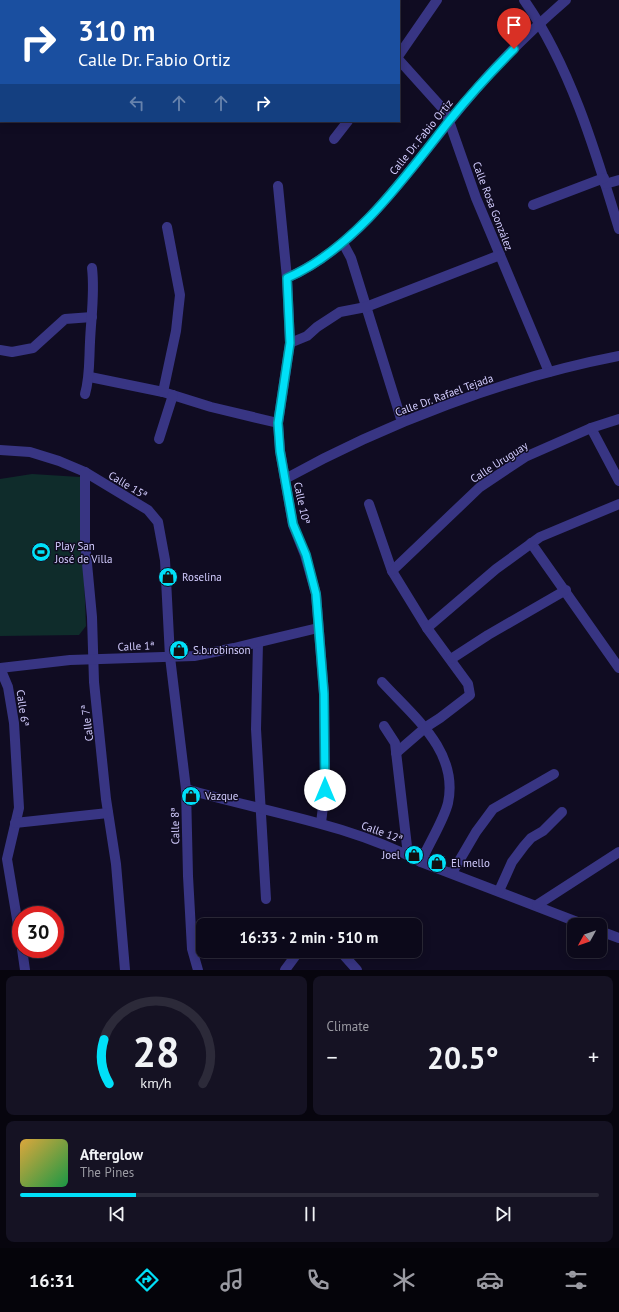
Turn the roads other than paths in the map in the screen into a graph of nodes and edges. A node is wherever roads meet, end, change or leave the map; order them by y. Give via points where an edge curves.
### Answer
1 (437, 0) edge
2 (524, 0) edge
3 (566, 0) edge
4 (540, 22) junction
5 (400, 54) edge
6 (400, 61) edge
7 (449, 121) junction
8 (347, 122) edge
9 (334, 139) dead end
10 (619, 180) edge
11 (604, 181) junction
12 (278, 186) dead end
13 (533, 205) dead end
14 (168, 227) dead end
15 (619, 229) edge
16 (343, 243) junction
17 (500, 255) junction
18 (92, 268) dead end
19 (287, 278) junction
20 (366, 306) junction
21 (92, 317) junction
22 (290, 343) junction
23 (0, 350) edge
24 (619, 356) edge
25 (549, 372) junction
26 (90, 377) junction
27 (163, 392) junction
28 (85, 394) dead end
29 (173, 395) junction
30 (619, 419) edge
31 (402, 422) junction
32 (278, 423) junction
33 (591, 428) junction
34 (159, 439) dead end
35 (0, 450) edge
36 (85, 472) junction
37 (284, 479) junction
38 (619, 481) edge
39 (369, 504) dead end
40 (619, 504) edge
41 (531, 543) junction
42 (392, 571) junction
43 (566, 590) junction
44 (318, 628) junction
45 (427, 628) junction
46 (258, 643) junction
47 (170, 657) junction
48 (451, 659) junction
49 (93, 660) junction
50 (0, 668) edge
51 (619, 668) edge
52 (382, 682) dead end
53 (384, 726) dead end
54 (426, 727) junction
55 (396, 753) junction
56 (554, 774) dead end
57 (186, 789) junction
58 (260, 807) junction
59 (562, 812) dead end
60 (108, 813) junction
61 (15, 823) junction
62 (322, 823) junction
63 (619, 852) edge
64 (408, 855) junction
65 (421, 862) junction
66 (452, 873) junction
67 (499, 891) junction
68 (266, 900) dead end
69 (537, 905) junction
70 (15, 906) edge
71 (568, 918) edge
72 (607, 934) edge
73 (619, 938) edge
74 (23, 958) edge
75 (294, 958) edge
76 (346, 958) edge
77 (25, 970) edge
78 (125, 970) edge
79 (198, 970) edge
80 (285, 970) edge
81 (357, 970) edge

1 - 5 street
2 - 4 street
3 - 4 street, Calle Dr. Fabio Ortiz
4 - 7 street, Calle Dr. Fabio Ortiz via 493,70
4 - 11 street via 551,42 588,131
6 - 7 street, Calle Rosa González via 444,110
7 - 16 street, Calle Dr. Fabio Ortiz via 414,167
7 - 17 street, Calle Rosa González via 476,198
8 - 9 street
10 - 11 street
11 - 13 street
11 - 15 street
12 - 19 street, Calle 10ª
14 - 27 street via 180,295 176,331
16 - 19 street, Calle Dr. Fabio Ortiz via 306,270
16 - 20 street via 351,258
17 - 20 street
17 - 25 street, Calle Rosa González
18 - 21 street
19 - 22 street, Calle 10ª
20 - 22 street via 340,312 307,336
20 - 31 street
21 - 23 street via 65,319 34,348 12,352
21 - 26 street
22 - 32 street, Calle 10ª
24 - 25 street, Calle Dr. Rafael Tejada
25 - 31 street, Calle Dr. Rafael Tejada
26 - 27 street
26 - 28 street
27 - 29 street
29 - 32 street
29 - 34 street
30 - 33 street, Calle Uruguay
31 - 37 street, Calle Dr. Rafael Tejada via 328,455
32 - 37 street, Calle 10ª
33 - 38 street
33 - 42 street, Calle Uruguay via 525,457 480,487
35 - 36 street, Calle 15ª via 30,452
36 - 47 street, Calle 15ª via 148,510 158,522 165,560
36 - 49 street, Calle 7ª via 85,542 90,574
37 - 44 street, Calle 10ª via 293,524 306,555 316,594
39 - 42 street
40 - 41 street
41 - 43 street
41 - 45 street via 496,568
42 - 45 street
43 - 48 street
43 - 51 street
44 - 46 street, Calle 1ª
44 - 62 street, Calle 10ª via 324,694 325,790
45 - 48 street
46 - 47 street, Calle 1ª via 194,656
46 - 58 street via 256,729
47 - 49 street, Calle 1ª
47 - 57 street, Calle 8ª
48 - 54 street via 468,684 470,695
49 - 50 street, Calle 1ª
49 - 60 street, Calle 7ª
50 - 61 street, Calle 6ª via 8,687 14,723 19,808
52 - 54 street
53 - 55 street via 395,743
54 - 55 street
54 - 65 street via 440,750 450,780 448,804
55 - 64 street
56 - 66 street via 493,809
57 - 58 street, Calle 12ª
57 - 79 street, Calle 8ª via 192,942
58 - 62 street, Calle 12ª
58 - 68 street
59 - 67 street via 524,846 512,862
60 - 61 street
60 - 78 street, Calle 7ª via 116,864
61 - 70 street, Calle 6ª via 7,859
62 - 64 street, Calle 12ª
63 - 69 street
64 - 65 street, Calle 12ª
65 - 66 street, Calle 12ª
66 - 67 street, Calle 12ª
67 - 69 street, Calle 12ª
69 - 71 street, Calle 12ª
72 - 73 street
74 - 77 street
75 - 80 street
76 - 81 street

